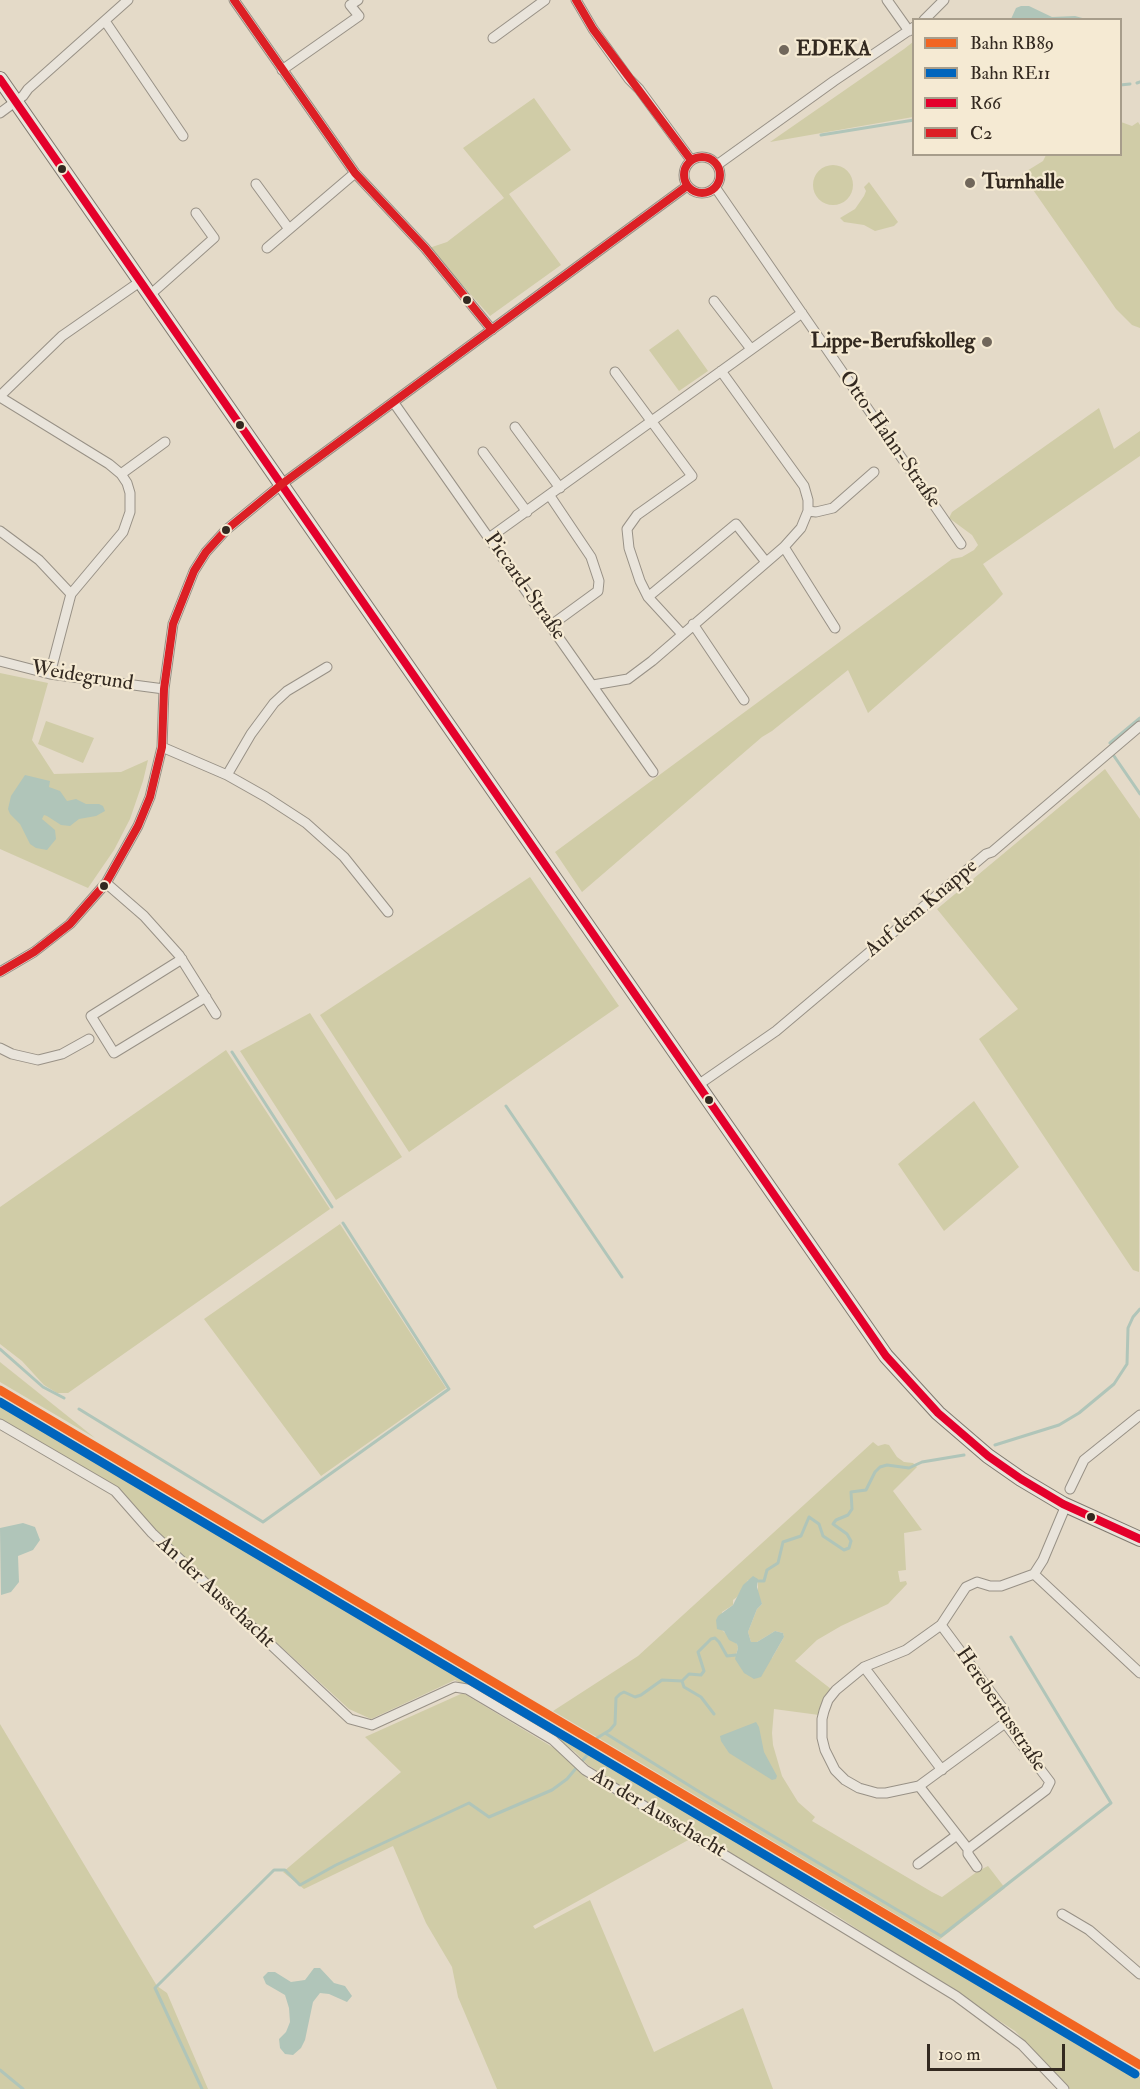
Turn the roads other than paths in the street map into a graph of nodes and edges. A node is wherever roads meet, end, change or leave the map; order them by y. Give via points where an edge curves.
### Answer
1 (129, 0) edge
2 (234, 0) edge
3 (358, 0) edge
4 (545, 0) edge
5 (576, 0) edge
6 (887, 0) edge
7 (944, 0) edge
8 (926, 18) edge
9 (105, 21) junction
10 (911, 29) edge
11 (493, 38) dead end
12 (282, 70) junction
13 (0, 79) edge
14 (16, 102) junction
15 (0, 113) edge
16 (183, 136) dead end
17 (691, 160) junction
18 (717, 165) junction
19 (355, 173) junction
20 (256, 184) dead end
21 (687, 186) junction
22 (715, 187) junction
23 (196, 213) dead end
24 (289, 229) junction
25 (267, 248) dead end
26 (141, 281) junction
27 (151, 294) junction
28 (714, 301) dead end
29 (802, 314) junction
30 (492, 330) junction
31 (751, 349) junction
32 (721, 371) junction
33 (615, 372) dead end
34 (0, 396) edge
35 (394, 403) junction
36 (651, 422) junction
37 (515, 427) dead end
38 (165, 442) dead end
39 (483, 452) dead end
40 (874, 472) dead end
41 (121, 474) junction
42 (282, 484) junction
43 (560, 488) junction
44 (549, 496) junction
45 (808, 511) junction
46 (527, 512) junction
47 (0, 531) edge
48 (489, 538) junction
49 (961, 544) dead end
50 (784, 547) junction
51 (766, 562) junction
52 (71, 594) junction
53 (648, 597) junction
54 (693, 624) junction
55 (550, 626) junction
56 (835, 628) dead end
57 (682, 634) junction
58 (0, 661) edge
59 (327, 667) dead end
60 (50, 674) junction
61 (593, 685) junction
62 (164, 689) junction
63 (744, 700) dead end
64 (1140, 726) edge
65 (162, 747) junction
66 (652, 772) dead end
67 (227, 775) junction
68 (106, 883) junction
69 (388, 912) dead end
70 (182, 959) junction
71 (0, 972) edge
72 (206, 997) junction
73 (216, 1014) dead end
74 (89, 1039) dead end
75 (0, 1048) edge
76 (698, 1085) junction
77 (1140, 1415) edge
78 (0, 1424) edge
79 (1070, 1489) dead end
80 (1063, 1504) junction
81 (1140, 1539) edge
82 (1034, 1574) junction
83 (941, 1625) junction
84 (864, 1667) junction
85 (1140, 1674) edge
86 (1005, 1723) junction
87 (942, 1770) junction
88 (920, 1786) junction
89 (957, 1835) junction
90 (968, 1849) junction
91 (918, 1864) dead end
92 (977, 1867) dead end
93 (1062, 1914) dead end
94 (1140, 1974) edge
95 (1064, 2089) edge

1 - 9 street
2 - 12 street
3 - 12 street via 350,5 359,16
4 - 11 street
5 - 17 street via 628,79
6 - 10 street
7 - 8 street
9 - 14 street
9 - 16 street
10 - 18 street
12 - 19 street
13 - 14 main road
14 - 15 street
14 - 26 main road
17 - 18 street via 707,157
17 - 21 street via 684,169
18 - 22 street via 720,178
19 - 24 street
19 - 30 street
20 - 24 street
21 - 22 street via 701,193
21 - 30 street
22 - 29 street, Otto-Hahn-Straße
23 - 27 street via 214,238
24 - 25 street
26 - 27 main road
26 - 34 street via 62,336
27 - 42 main road
28 - 31 street
29 - 31 street
29 - 49 street, Otto-Hahn-Straße
30 - 35 street
31 - 32 street
32 - 36 street
32 - 45 street via 804,486
33 - 36 street
34 - 41 street
35 - 42 street
35 - 48 street, Piccard-Straße
36 - 43 street
36 - 53 street via 692,476 637,515 627,529 629,548
37 - 43 street
38 - 41 street
39 - 46 street
40 - 45 street via 833,508
41 - 52 street via 130,493 130,512 123,532
42 - 62 street via 226,530 194,571 173,624
42 - 76 main road
43 - 44 street
44 - 46 street
44 - 55 street via 591,557 599,581 598,591
45 - 50 street via 801,528
46 - 48 street
47 - 52 street via 39,560
48 - 55 street, Piccard-Straße
50 - 51 street
50 - 56 street
51 - 53 street via 736,524
51 - 54 street
52 - 60 street
53 - 57 street
54 - 57 street
54 - 63 street
55 - 61 street, Piccard-Straße
57 - 61 street via 628,679
58 - 60 street, Weidegrund
59 - 67 street via 287,691 274,704
60 - 62 street, Weidegrund
61 - 66 street, Piccard-Straße
62 - 65 street
64 - 76 street, Auf dem Knappe via 776,1031
65 - 67 street
65 - 68 street via 146,807
67 - 69 street via 325,838
68 - 70 street via 144,916
68 - 71 street via 58,934
70 - 72 street
70 - 72 street via 91,1016 114,1053
72 - 73 street
74 - 75 street via 62,1054 38,1060
76 - 80 main road via 886,1356 938,1413 988,1456
77 - 79 street via 1084,1460
78 - 95 street, An der Ausschacht via 115,1491 152,1533 350,1719 372,1725 455,1687 467,1689 553,1740 585,1770 956,1996 1022,2045
80 - 81 main road
80 - 82 street via 1064,1510
82 - 83 street, Herebertusstraße via 1001,1586 977,1582 966,1587
82 - 85 street
83 - 84 street, Herebertusstraße via 906,1650
83 - 86 street, Herebertusstraße via 1004,1710
84 - 87 street
84 - 88 street, Herebertusstraße via 836,1690 824,1711 822,1738 830,1761 845,1780 877,1793
86 - 87 street
86 - 90 street, Herebertusstraße via 1050,1782 1046,1790
87 - 88 street
88 - 89 street
89 - 90 street
89 - 91 street
90 - 92 street
93 - 94 street via 1089,1930

